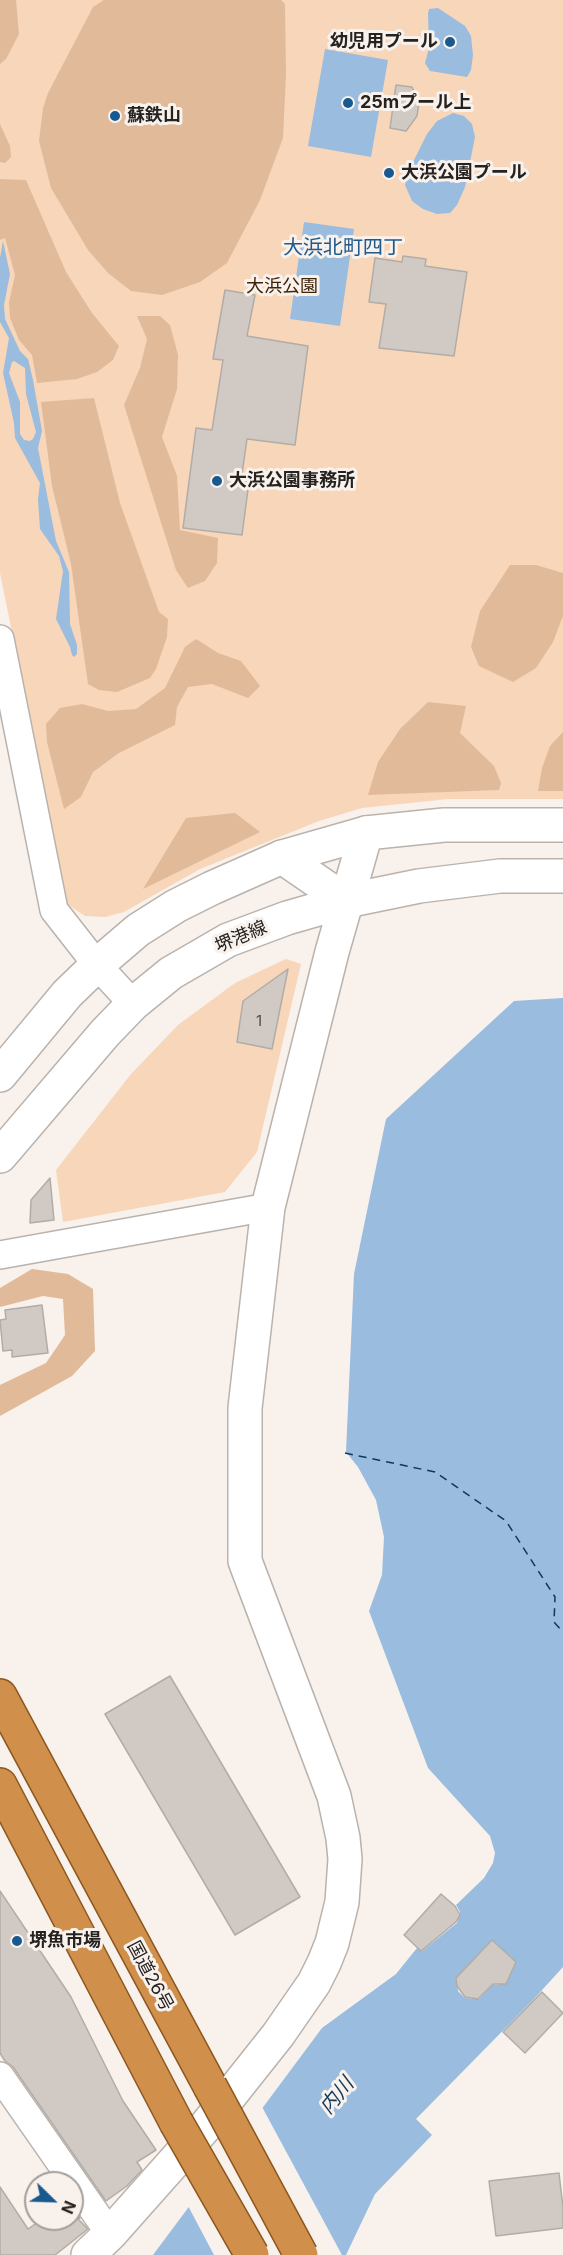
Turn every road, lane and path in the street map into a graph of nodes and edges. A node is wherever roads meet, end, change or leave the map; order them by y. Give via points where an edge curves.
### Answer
1 (0, 639) edge
2 (563, 825) edge
3 (366, 834) junction
4 (282, 857) junction
5 (563, 876) edge
6 (346, 901) junction
7 (97, 965) junction
8 (133, 1004) junction
9 (0, 1075) edge
10 (0, 1156) edge
11 (268, 1207) junction
12 (0, 1256) edge
13 (0, 1696) edge
14 (0, 1785) edge
15 (0, 2076) edge
16 (99, 2244) edge
17 (252, 2255) edge
18 (301, 2255) edge

1 - 7 street via 54,910
2 - 3 street via 444,825
3 - 4 street
3 - 6 street
4 - 6 street
4 - 7 street via 176,906 138,930
5 - 6 street, 堺港線 via 501,876 419,886
6 - 8 street, 堺港線 via 228,940 171,973
6 - 11 street
7 - 8 street
7 - 9 street
8 - 10 street, 堺港線
11 - 12 street
11 - 16 street via 245,1408 245,1562 337,1806 345,1859 342,1902 324,1964 278,2035 206,2127
13 - 18 highway, 国道26号, bridge
14 - 17 highway, bridge via 176,2122
15 - 16 street

